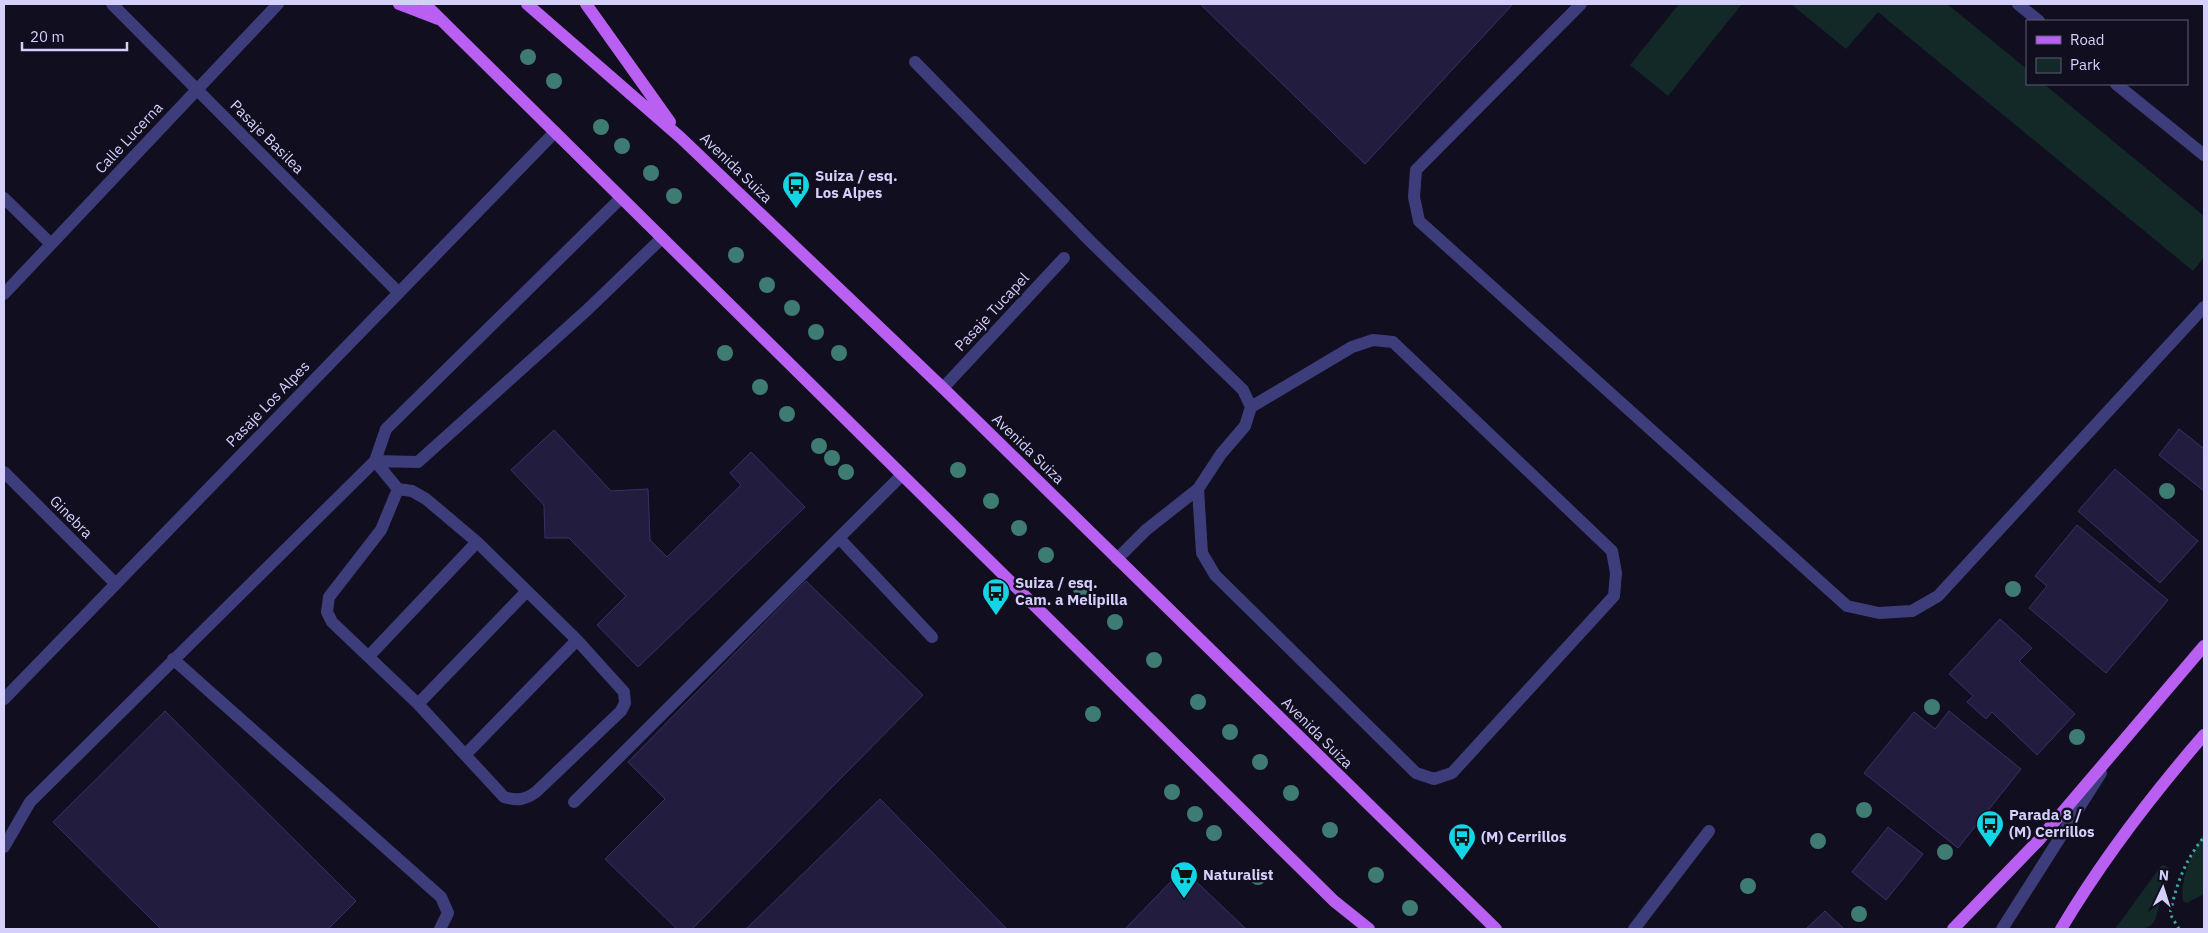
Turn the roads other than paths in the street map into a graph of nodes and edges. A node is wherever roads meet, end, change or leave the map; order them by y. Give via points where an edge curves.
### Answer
1 (112, 4) edge
2 (278, 4) edge
3 (399, 4) edge
4 (425, 4) edge
5 (527, 4) edge
6 (586, 4) edge
7 (1581, 4) edge
8 (2018, 4) edge
9 (2038, 20) edge
10 (444, 22) junction
11 (915, 62) dead end
12 (2117, 85) edge
13 (197, 89) junction
14 (555, 132) junction
15 (681, 138) junction
16 (2204, 155) edge
17 (4, 198) edge
18 (621, 198) junction
19 (662, 238) junction
20 (51, 244) junction
21 (1064, 258) dead end
22 (399, 293) junction
23 (4, 294) edge
24 (2204, 307) edge
25 (943, 388) junction
26 (1251, 407) junction
27 (375, 461) junction
28 (4, 472) edge
29 (902, 475) junction
30 (398, 489) junction
31 (1198, 489) junction
32 (839, 538) junction
33 (477, 542) junction
34 (1117, 559) junction
35 (116, 584) junction
36 (527, 591) junction
37 (932, 637) dead end
38 (577, 640) junction
39 (2204, 646) edge
40 (369, 656) junction
41 (173, 659) junction
42 (4, 699) edge
43 (418, 704) junction
44 (2204, 735) edge
45 (2114, 752) junction
46 (465, 755) junction
47 (574, 802) dead end
48 (1709, 831) dead end
49 (4, 847) edge
50 (1334, 901) junction
51 (440, 929) edge
52 (1356, 929) edge
53 (1369, 929) edge
54 (1496, 929) edge
55 (1634, 929) edge
56 (1953, 929) edge
57 (2002, 929) edge
58 (2061, 929) edge

1 - 13 street, Pasaje Basilea
2 - 13 street, Calle Lucerna
3 - 10 main road
4 - 10 main road
5 - 15 main road, Avenida Suiza
6 - 15 main road
7 - 24 street via 1416,170 1414,197 1419,221 1847,606 1880,613 1912,611 1938,596
8 - 9 street
10 - 14 main road
11 - 26 street via 1091,242 1243,390
12 - 16 street
13 - 20 street, Calle Lucerna
13 - 22 street, Pasaje Basilea
14 - 18 main road
14 - 22 street, Pasaje Los Alpes
15 - 25 main road, Avenida Suiza
17 - 20 street
18 - 19 main road
18 - 27 street via 386,429
19 - 27 street via 592,306 418,462
19 - 29 main road
20 - 23 street, Calle Lucerna
21 - 25 street, Pasaje Tucapel
22 - 35 street, Pasaje Los Alpes
25 - 34 main road, Avenida Suiza
26 - 31 street via 1245,426
26 - 31 street via 1352,347 1374,340 1393,342 1612,551 1616,573 1614,596 1452,773 1434,779 1416,773 1215,575 1202,553
27 - 30 street
27 - 41 street
28 - 35 street, Ginebra
29 - 32 street
29 - 50 main road
30 - 33 street via 412,491 426,499
30 - 40 street via 381,530 329,597 327,605 332,622
31 - 34 street via 1146,530
32 - 37 street
32 - 47 street
33 - 36 street
33 - 40 street
34 - 54 main road, Avenida Suiza
35 - 42 street, Pasaje Los Alpes
36 - 38 street
36 - 43 street
38 - 46 street
38 - 46 street via 624,692 625,703 621,711 526,799 504,797
39 - 45 main road
40 - 43 street
41 - 49 street via 30,802
41 - 51 street via 441,897 448,913
43 - 46 street
44 - 58 main road via 2171,773 2101,867
45 - 56 main road via 2038,841
45 - 57 street
48 - 55 street
50 - 52 main road
50 - 53 main road

